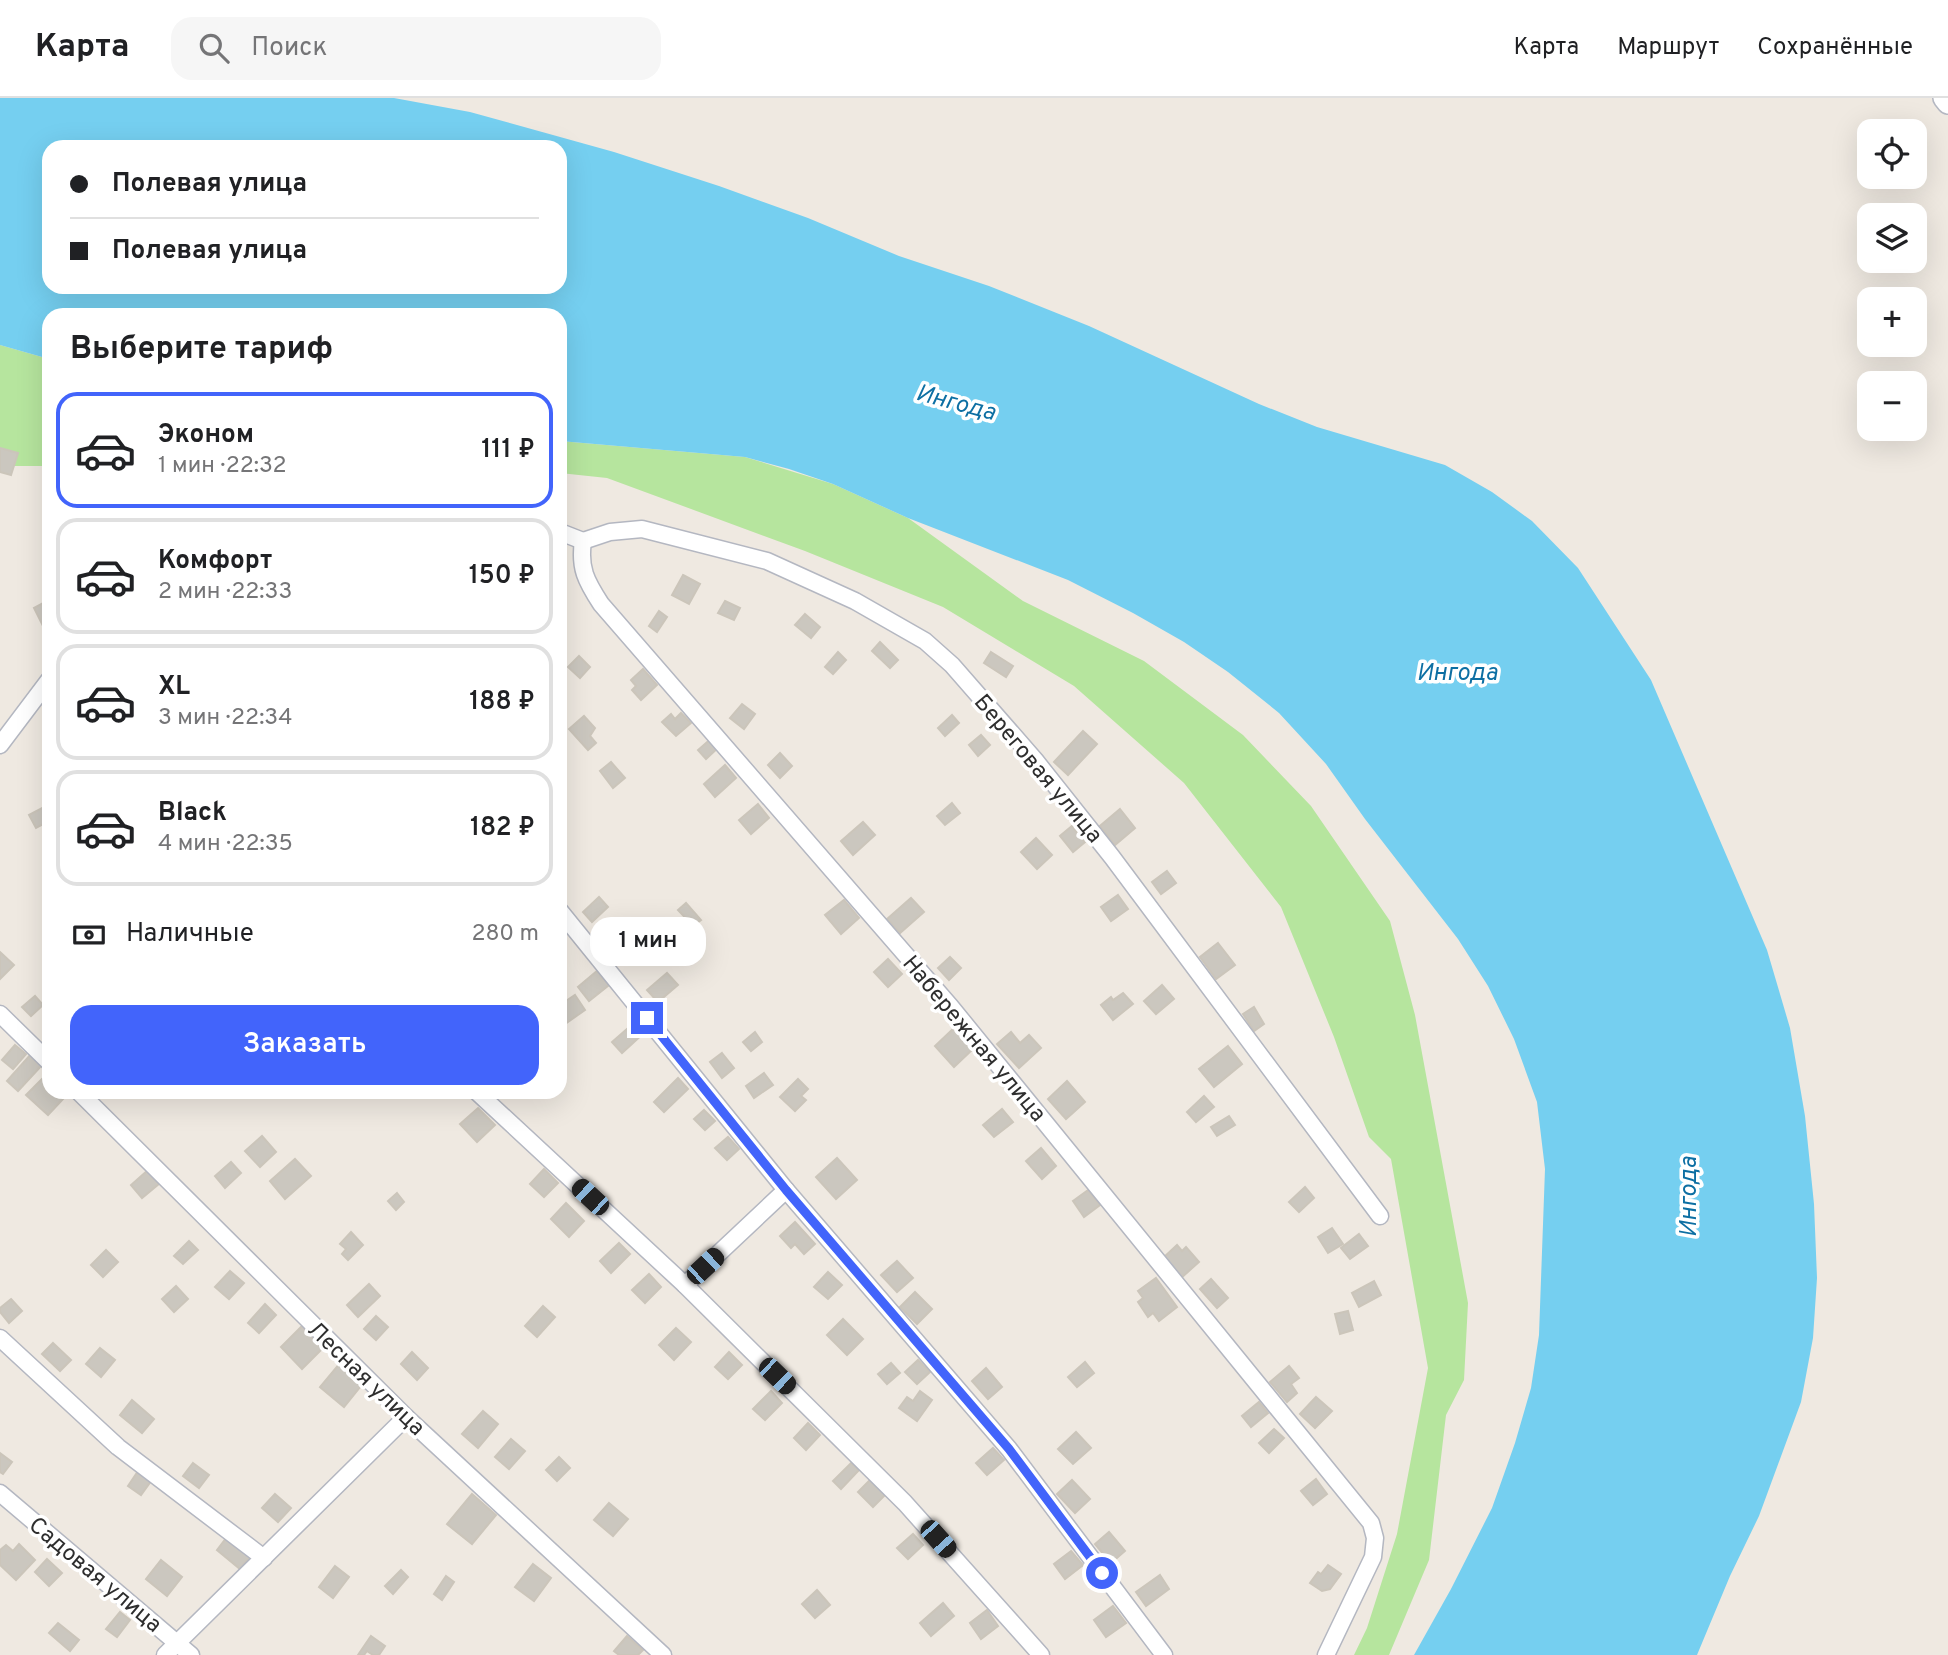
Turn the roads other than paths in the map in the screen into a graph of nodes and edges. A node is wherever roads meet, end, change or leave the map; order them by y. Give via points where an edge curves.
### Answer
1 (1944, 98) edge
2 (1948, 103) edge
3 (567, 534) edge
4 (583, 541) junction
5 (42, 692) edge
6 (0, 746) edge
7 (567, 920) edge
8 (0, 1014) edge
9 (42, 1055) edge
10 (86, 1099) edge
11 (485, 1099) edge
12 (786, 1190) junction
13 (1380, 1216) dead end
14 (685, 1285) junction
15 (0, 1338) edge
16 (406, 1417) junction
17 (0, 1493) edge
18 (264, 1558) junction
19 (177, 1643) junction
20 (165, 1655) edge
21 (191, 1655) edge
22 (663, 1655) edge
23 (1041, 1655) edge
24 (1164, 1655) edge
25 (1326, 1655) edge

1 - 2 street
3 - 4 street
4 - 13 street, Береговая улица via 642,528 767,561 855,601 925,641 952,665 1052,782
4 - 25 street, Набережная улица via 580,560 601,604 951,1007 1371,1523 1373,1557
5 - 6 street
7 - 12 street
8 - 9 street
10 - 16 street, Лесная улица
11 - 14 street
12 - 14 street
12 - 24 street via 1009,1449
14 - 23 street via 905,1503
15 - 18 street via 118,1447
16 - 18 street
16 - 22 street, Лесная улица
17 - 19 street, Садовая улица
18 - 19 street
19 - 20 street
19 - 21 street, Садовая улица

